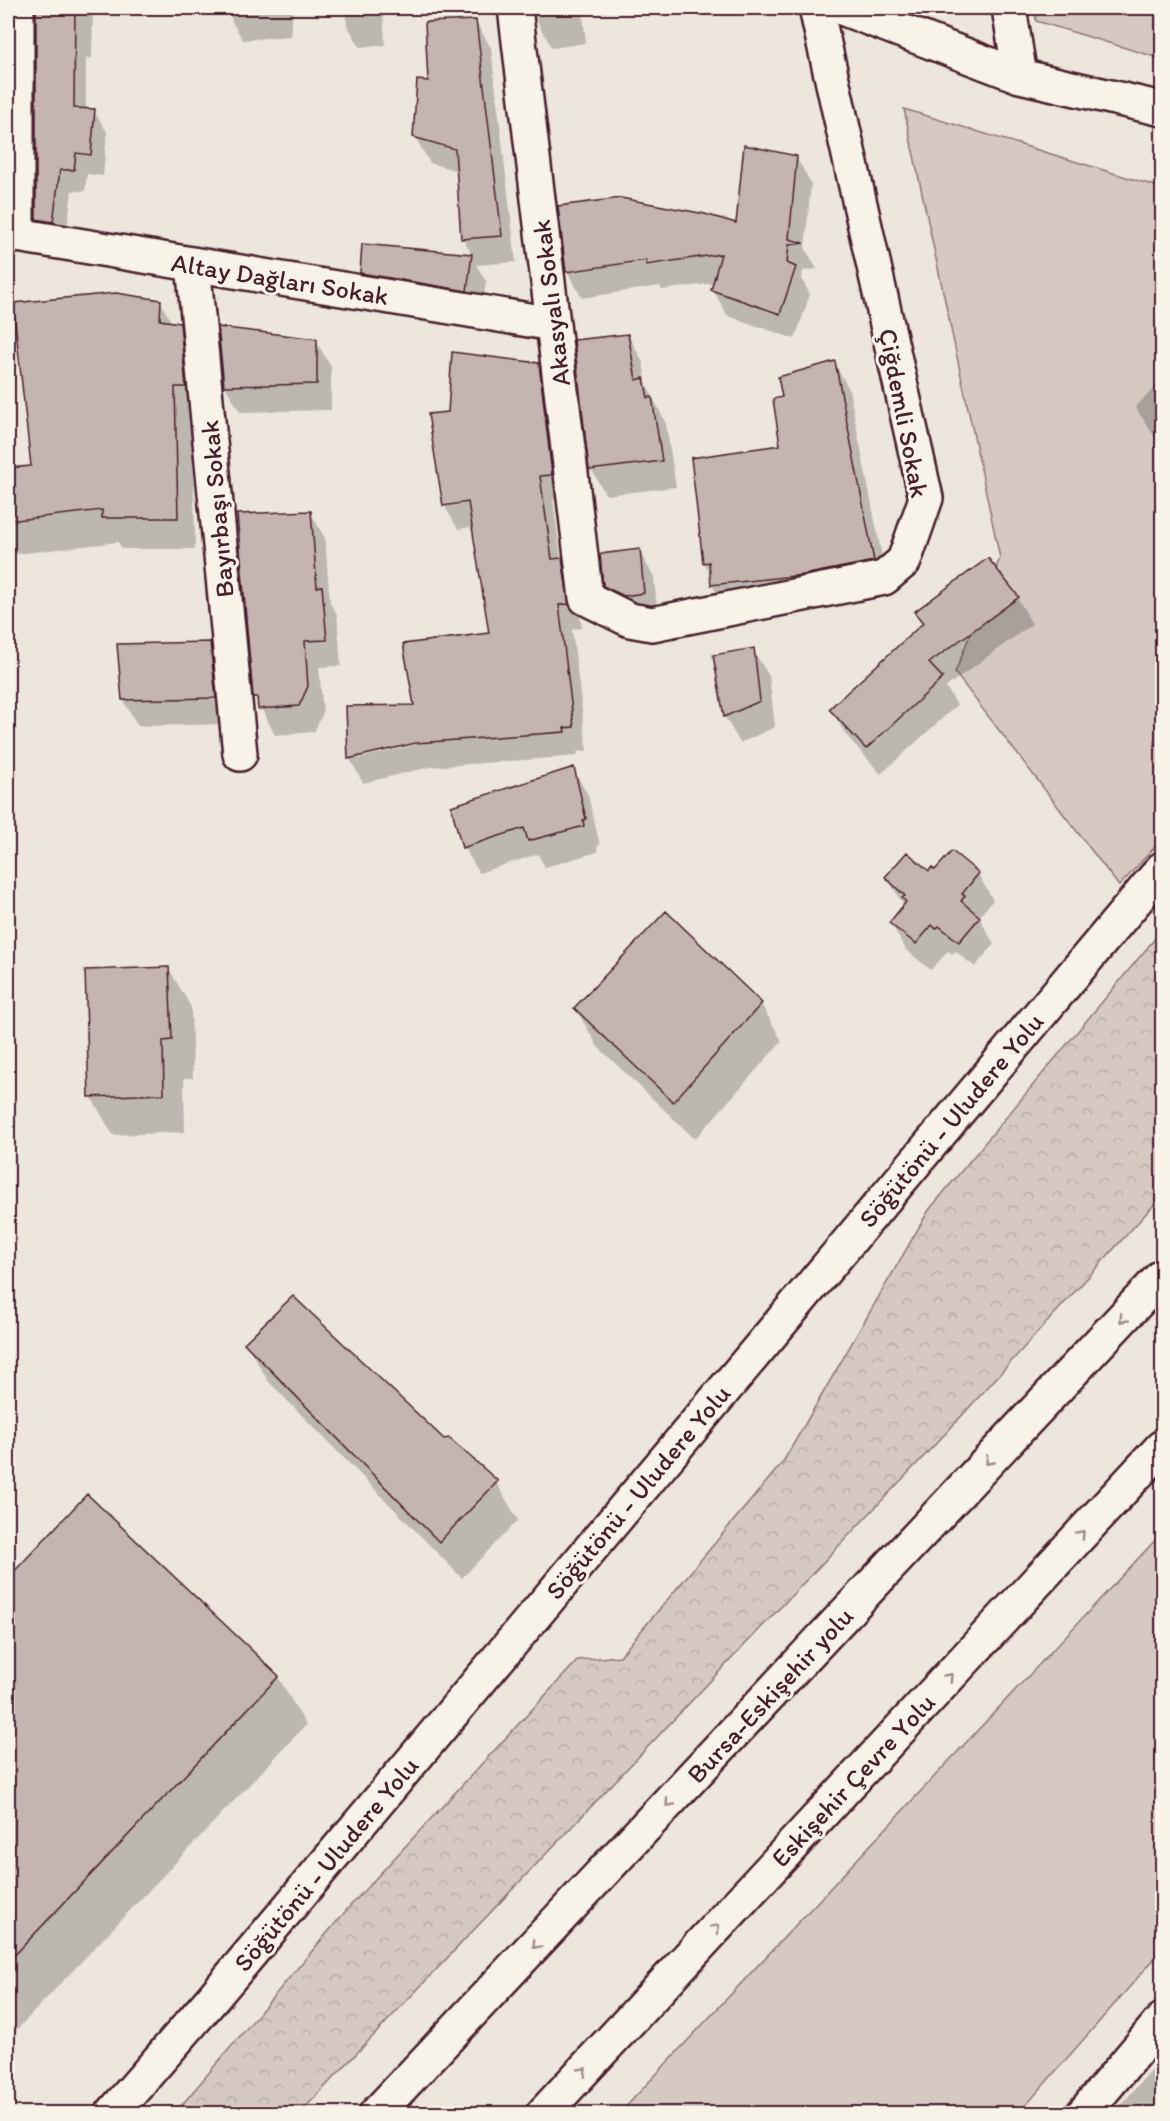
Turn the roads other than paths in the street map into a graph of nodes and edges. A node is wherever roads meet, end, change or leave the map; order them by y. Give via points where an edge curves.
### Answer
1 (17, 8) edge
2 (515, 8) edge
3 (816, 8) edge
4 (842, 8) edge
5 (1008, 8) edge
6 (1020, 76) junction
7 (1162, 109) edge
8 (12, 236) edge
9 (194, 264) junction
10 (553, 324) junction
11 (586, 598) joint
12 (240, 754) dead end
13 (1162, 869) edge
14 (1162, 1276) edge
15 (1162, 1447) edge
16 (1162, 2020) edge
17 (112, 2114) edge
18 (376, 2114) edge
19 (543, 2114) edge
20 (1083, 2114) edge

1 - 8 main road
2 - 10 main road, Akasyalı Sokak
3 - 11 main road, Çiğdemli Sokak via 926,498 916,531 904,561 884,578 652,624 630,620
4 - 6 main road
5 - 6 main road
6 - 7 main road
8 - 9 main road, Altay Dağları Sokak
9 - 10 main road, Altay Dağları Sokak
9 - 12 main road, Bayırbaşı Sokak
10 - 11 main road, Akasyalı Sokak
13 - 17 main road, Söğütönü - Uludere Yolu
14 -> 18 main road, Bursa-Eskişehir yolu
19 -> 15 main road, Eskişehir Çevre Yolu
16 - 20 main road

